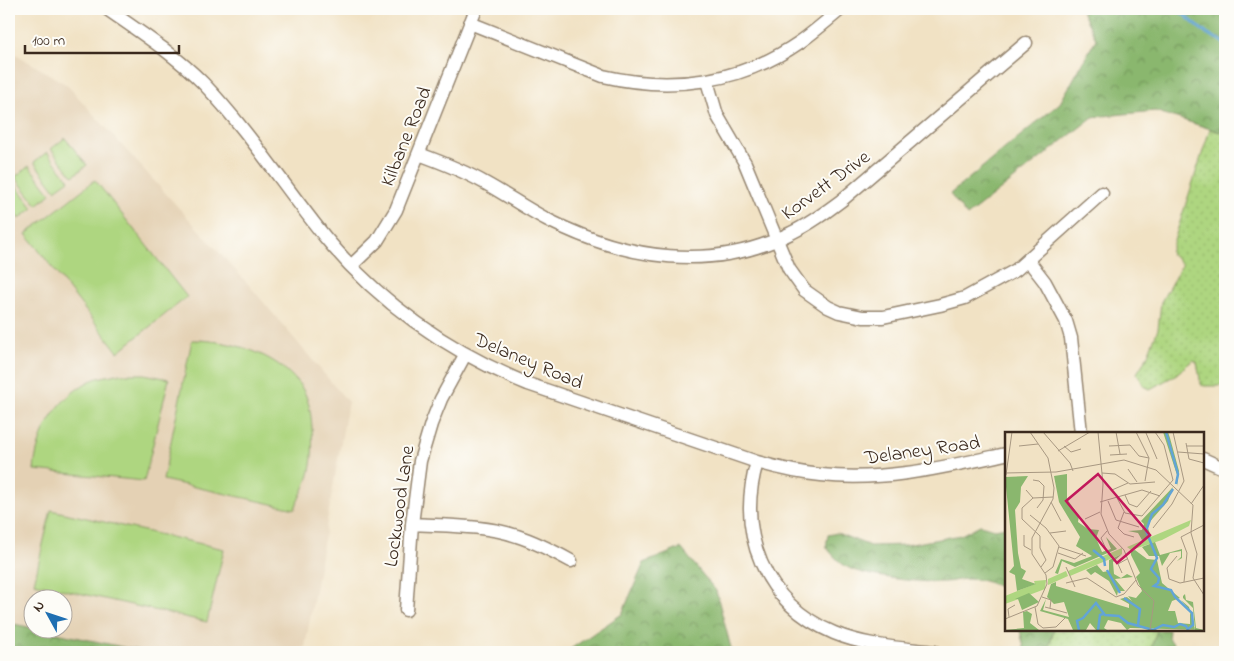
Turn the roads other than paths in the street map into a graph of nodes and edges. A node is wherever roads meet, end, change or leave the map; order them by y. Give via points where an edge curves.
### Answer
1 (107, 9) edge
2 (476, 9) edge
3 (841, 9) edge
4 (470, 23) junction
5 (1026, 43) dead end
6 (707, 80) junction
7 (419, 154) junction
8 (1102, 193) dead end
9 (776, 240) junction
10 (1028, 260) junction
11 (350, 266) junction
12 (465, 355) junction
13 (1081, 432) edge
14 (1005, 454) edge
15 (1204, 459) edge
16 (757, 462) junction
17 (1225, 469) edge
18 (412, 524) junction
19 (571, 561) dead end
20 (406, 610) dead end
21 (935, 652) edge

1 - 11 street, Delaney Road via 183,64 218,98
2 - 4 street, Kilbane Road
3 - 6 street via 778,56 733,74
4 - 6 street via 603,76 666,85
4 - 7 street, Kilbane Road
5 - 9 street, Korvett Drive via 842,200 818,218
6 - 9 street via 722,125 745,163
7 - 9 street, Korvett Drive via 485,183 553,222 629,250 658,256 706,258
7 - 11 street, Kilbane Road via 387,226
8 - 10 street
9 - 10 street via 789,269 804,290 828,307 863,317 908,313 966,298
10 - 13 street via 1046,282 1066,321 1071,338
11 - 12 street, Delaney Road via 430,334
12 - 16 street, Delaney Road via 528,384
12 - 18 street, Lockwood Lane via 441,399 426,440
14 - 16 street, Delaney Road via 932,470 879,477 820,475
15 - 17 street
16 - 21 street via 750,495 751,530 764,567 785,599 813,622 846,638
18 - 19 street via 506,533
18 - 20 street, Lockwood Lane

